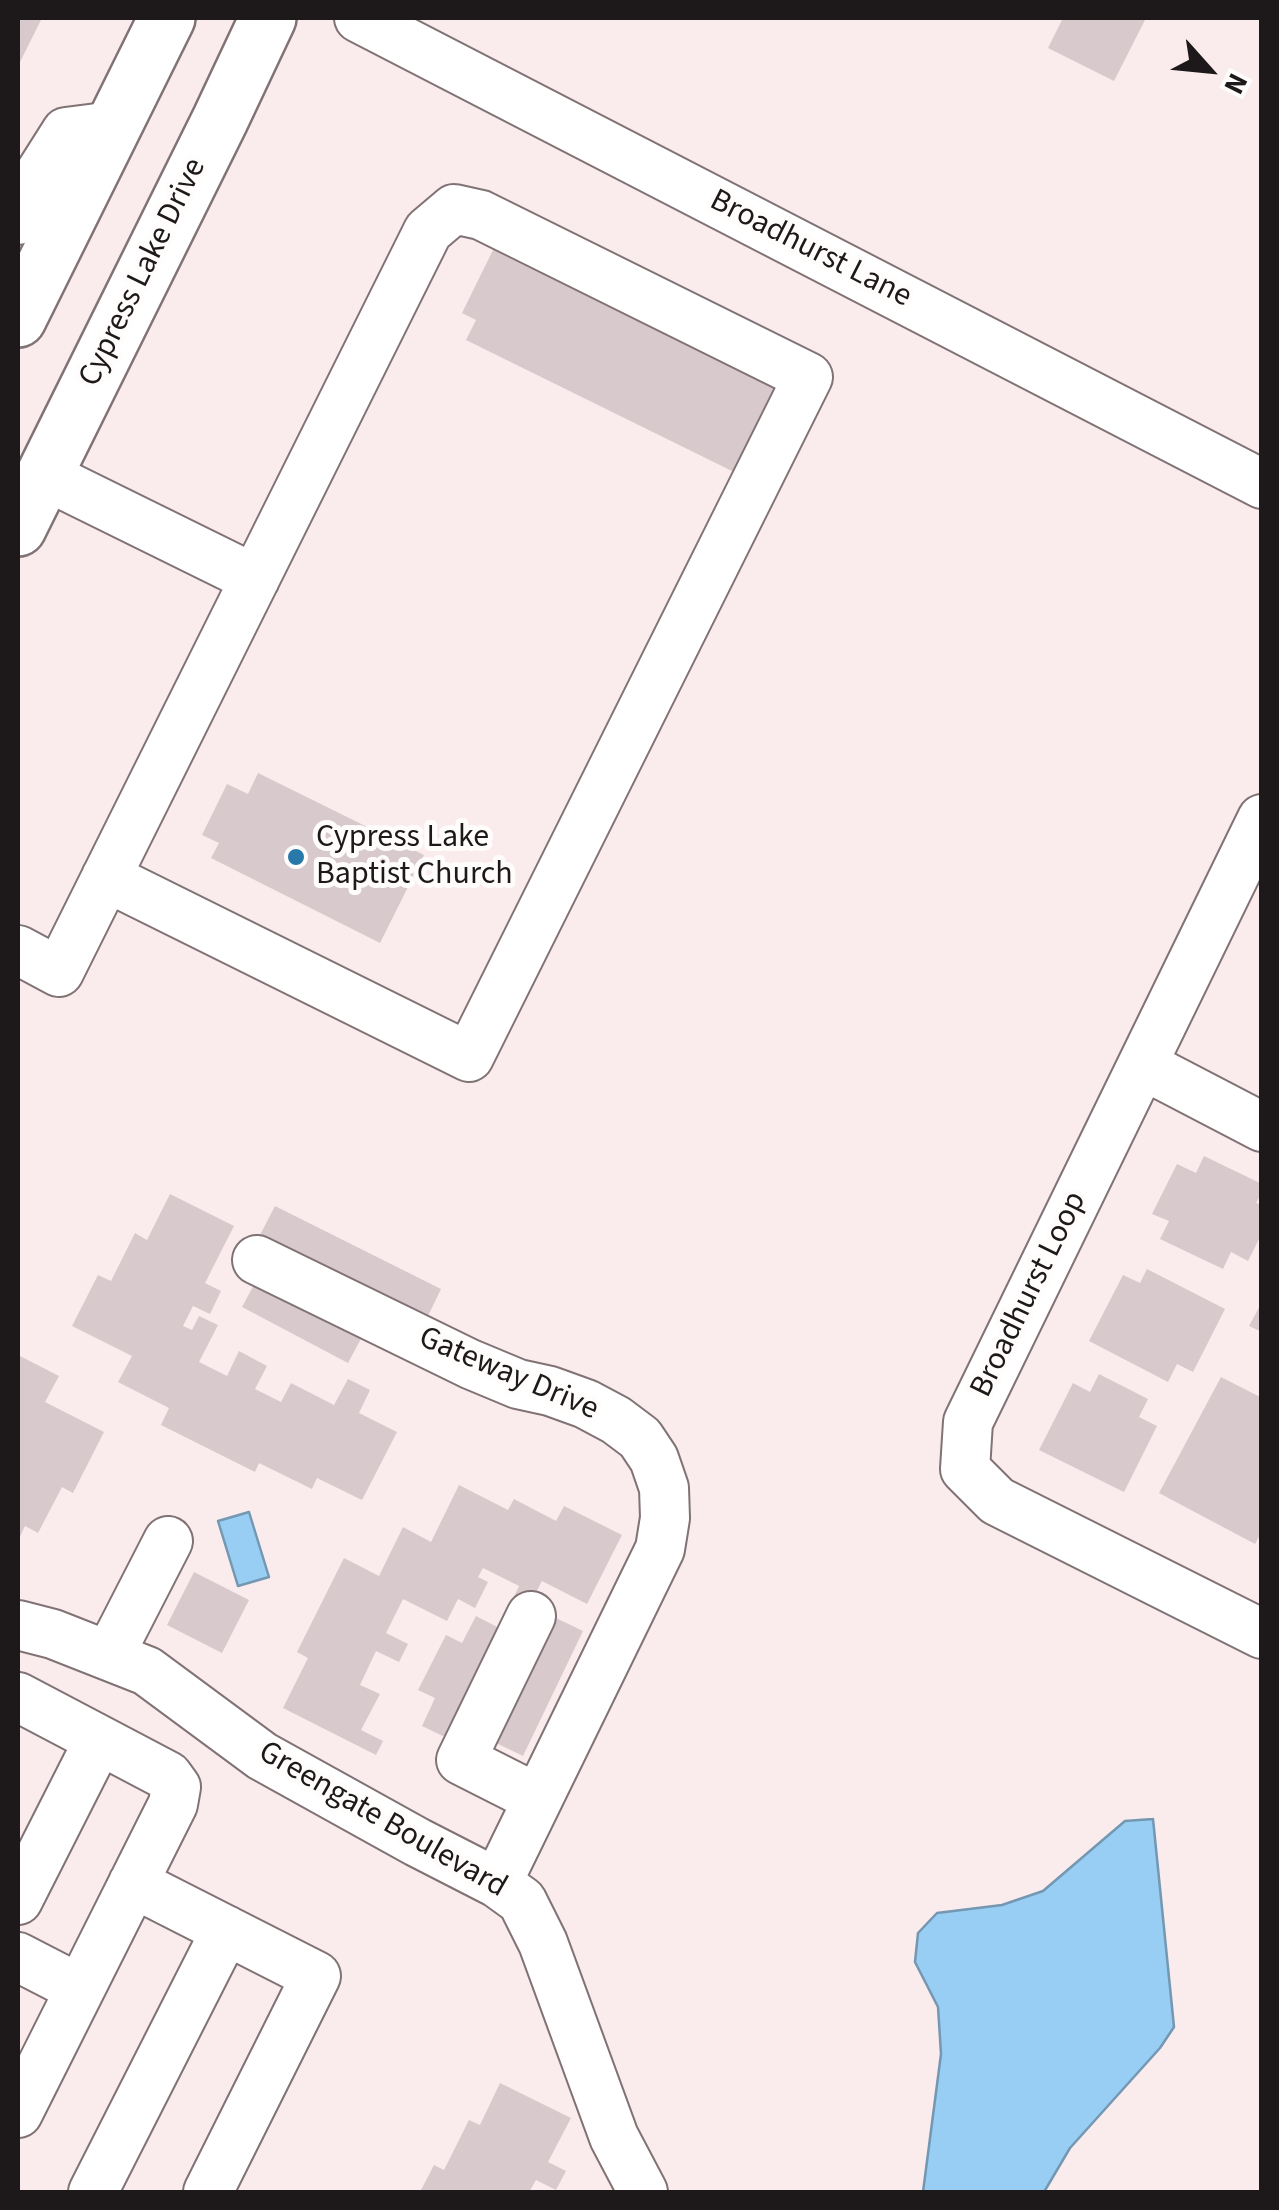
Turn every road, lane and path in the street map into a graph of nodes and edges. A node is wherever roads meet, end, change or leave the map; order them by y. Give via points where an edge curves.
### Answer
1 (166, 18) edge
2 (268, 18) edge
3 (359, 18) edge
4 (113, 126) junction
5 (18, 220) edge
6 (18, 319) edge
7 (44, 475) junction
8 (1262, 484) edge
9 (18, 528) edge
10 (255, 579) junction
11 (1262, 819) edge
12 (106, 877) junction
13 (18, 950) edge
14 (1144, 1065) junction
15 (1262, 1127) edge
16 (258, 1260) dead end
17 (168, 1541) dead end
18 (531, 1616) dead end
19 (18, 1625) edge
20 (1262, 1634) edge
21 (109, 1656) junction
22 (18, 1697) edge
23 (100, 1740) junction
24 (538, 1798) junction
25 (133, 1883) junction
26 (496, 1883) junction
27 (18, 1900) edge
28 (226, 1930) junction
29 (18, 1957) edge
30 (80, 1990) junction
31 (18, 2113) edge
32 (92, 2192) edge
33 (208, 2192) edge
34 (643, 2192) edge

1 - 4 main road
2 - 7 main road, Cypress Lake Drive
3 - 8 street, Broadhurst Lane
4 - 5 street via 66,132
4 - 6 main road
7 - 9 main road, Cypress Lake Drive
7 - 10 street
10 - 12 street
10 - 12 street via 428,231 454,209 480,215 808,378 469,1057
11 - 14 street, Broadhurst Loop
12 - 13 street via 58,972
14 - 15 street
14 - 20 street, Broadhurst Loop via 968,1422 965,1469 997,1502
16 - 24 street, Gateway Drive via 470,1364 586,1404 640,1438 654,1459 664,1488 660,1548
17 - 21 street
18 - 24 street via 461,1760
19 - 21 street, Greengate Boulevard
21 - 26 street, Greengate Boulevard via 147,1671 262,1756
22 - 23 street
23 - 25 street via 168,1776 176,1787
23 - 27 street
24 - 26 street, Gateway Drive
25 - 28 street
25 - 30 street
26 - 34 street, Greengate Boulevard via 522,1901 543,1943 614,2138
28 - 32 street
28 - 33 street via 316,1976
29 - 30 street
30 - 31 street

